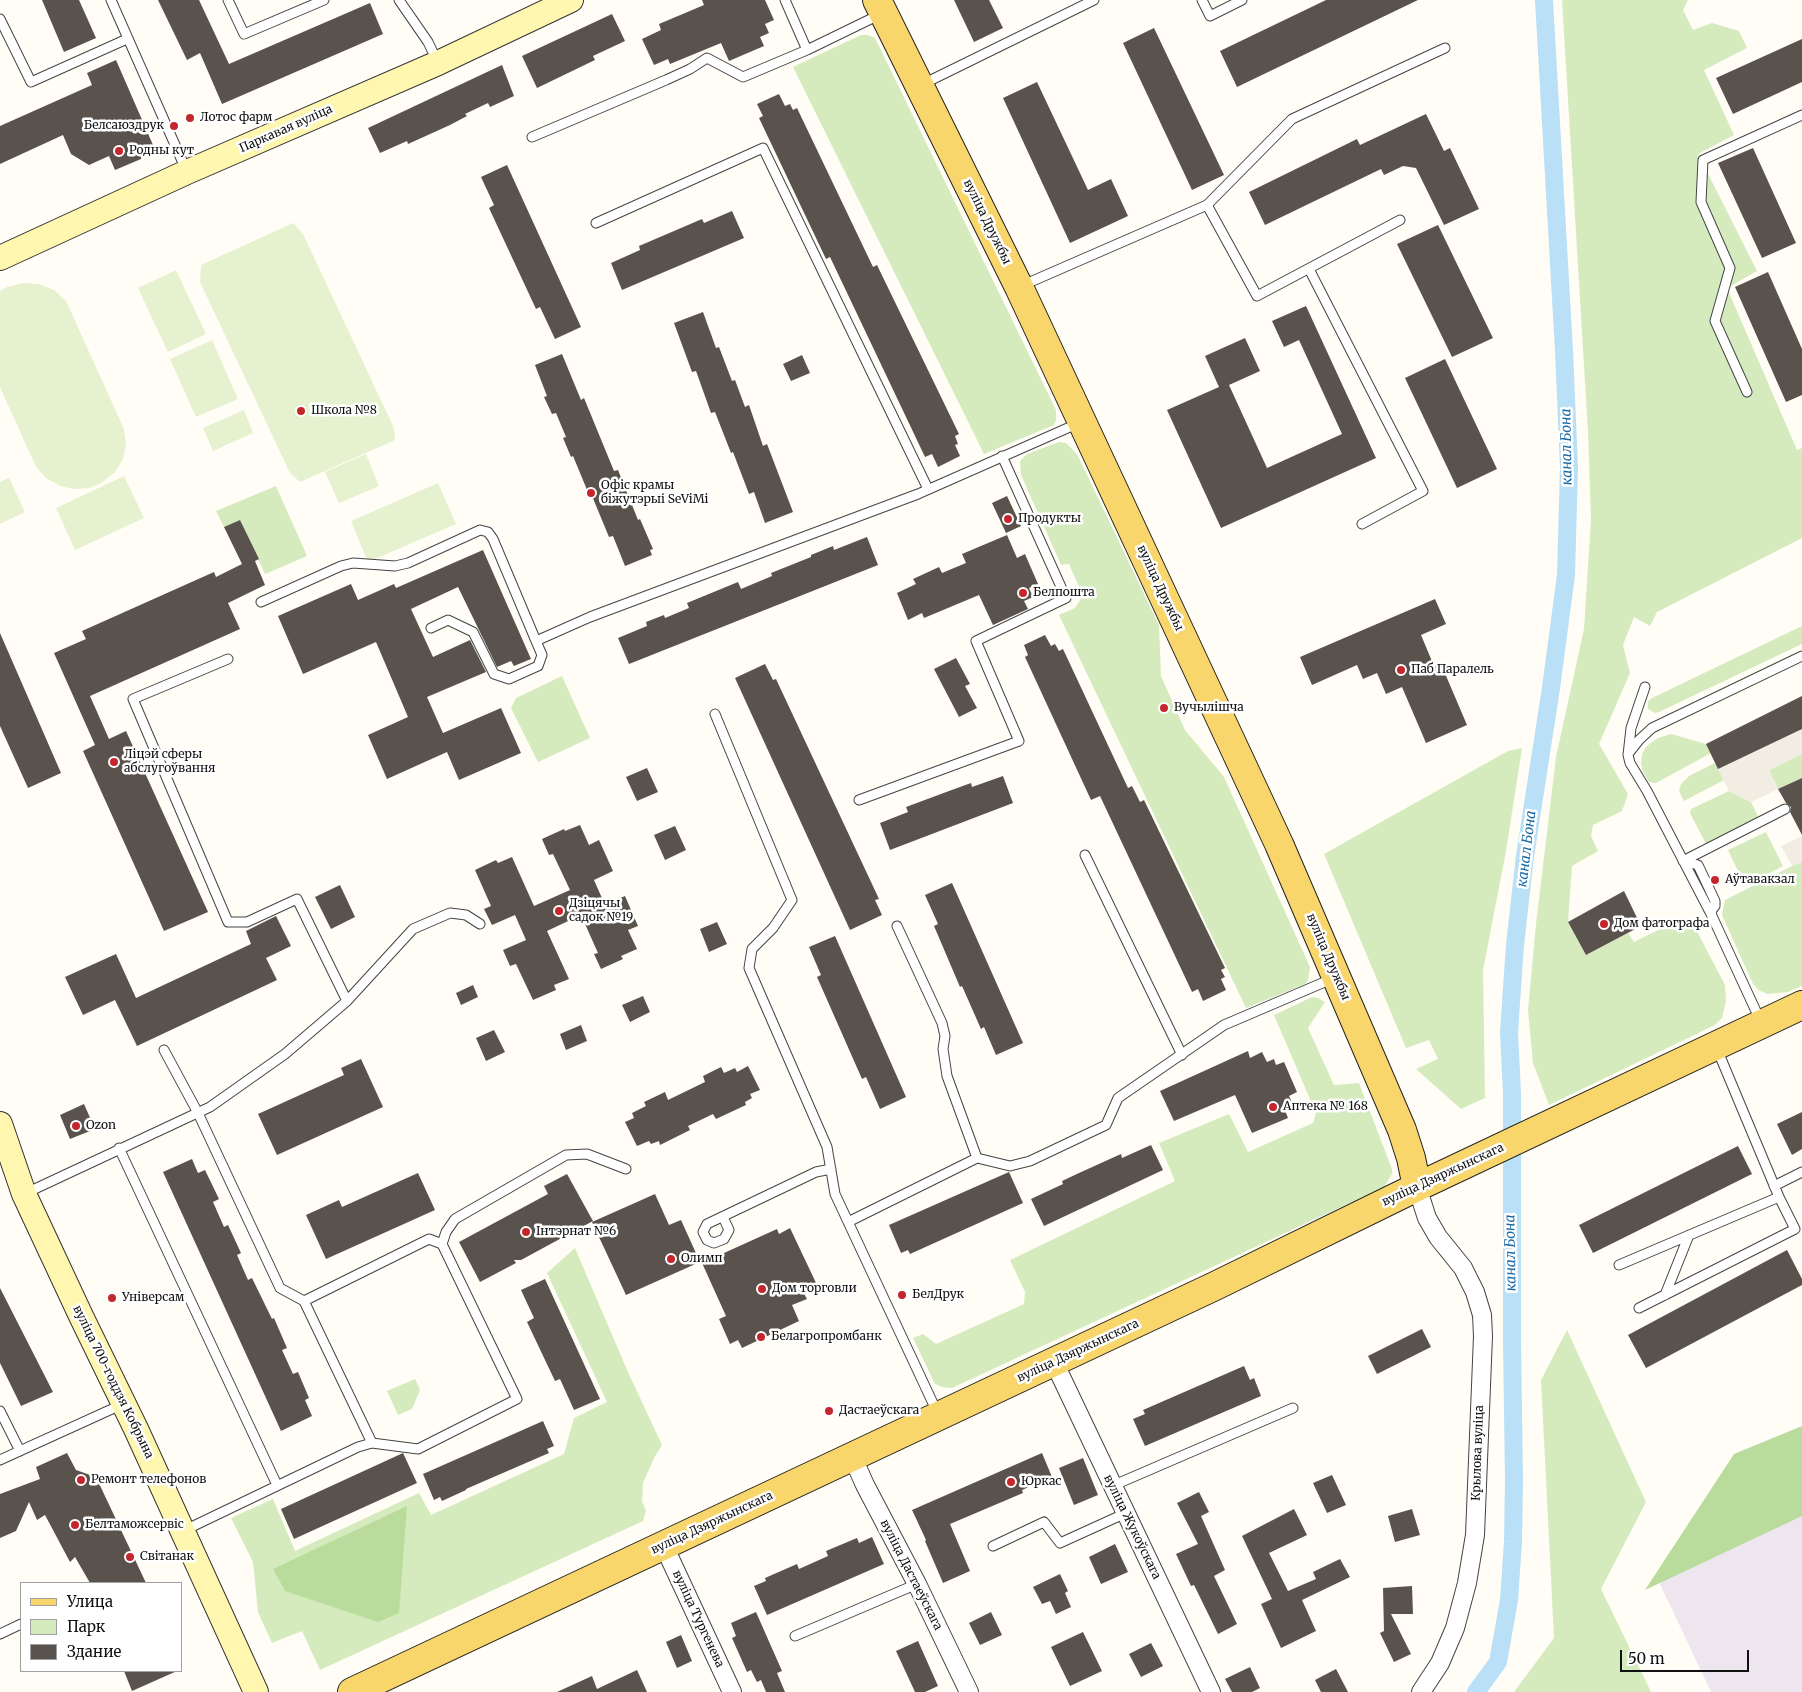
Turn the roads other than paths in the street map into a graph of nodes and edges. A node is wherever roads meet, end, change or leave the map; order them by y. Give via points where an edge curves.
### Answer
1 (111, 0) edge
2 (228, 0) edge
3 (324, 0) edge
4 (398, 0) edge
5 (571, 0) edge
6 (785, 0) edge
7 (1094, 0) edge
8 (1202, 0) edge
9 (1242, 0) edge
10 (880, 6) edge
11 (0, 19) edge
12 (127, 39) junction
13 (1445, 48) dead end
14 (807, 50) junction
15 (438, 63) junction
16 (920, 85) junction
17 (1802, 115) edge
18 (532, 137) dead end
19 (187, 172) junction
20 (1207, 205) junction
21 (1400, 220) dead end
22 (596, 223) dead end
23 (0, 258) edge
24 (1309, 269) junction
25 (1019, 287) junction
26 (1747, 392) dead end
27 (1082, 422) junction
28 (1002, 456) junction
29 (928, 489) junction
30 (1362, 524) dead end
31 (261, 602) dead end
32 (431, 628) dead end
33 (536, 641) junction
34 (1802, 656) edge
35 (228, 659) dead end
36 (1645, 687) dead end
37 (715, 714) dead end
38 (1628, 755) junction
39 (859, 800) dead end
40 (1785, 809) dead end
41 (1085, 855) dead end
42 (1683, 861) junction
43 (480, 924) dead end
44 (897, 926) dead end
45 (1337, 977) junction
46 (346, 1001) junction
47 (1802, 1005) edge
48 (1762, 1024) junction
49 (1716, 1046) junction
50 (164, 1050) dead end
51 (1182, 1055) junction
52 (198, 1113) junction
53 (0, 1124) edge
54 (119, 1148) junction
55 (977, 1158) junction
56 (626, 1169) dead end
57 (831, 1169) junction
58 (1802, 1172) edge
59 (1774, 1186) junction
60 (1417, 1187) junction
61 (24, 1194) junction
62 (1779, 1197) junction
63 (722, 1217) dead end
64 (848, 1222) junction
65 (1798, 1227) edge
66 (1689, 1235) junction
67 (442, 1244) junction
68 (1619, 1265) dead end
69 (1665, 1295) junction
70 (304, 1301) junction
71 (1639, 1308) dead end
72 (1054, 1362) junction
73 (124, 1404) junction
74 (1293, 1408) dead end
75 (0, 1411) edge
76 (939, 1416) junction
77 (372, 1444) junction
78 (20, 1451) junction
79 (853, 1458) junction
80 (0, 1460) edge
81 (277, 1485) junction
82 (1112, 1486) junction
83 (1126, 1513) junction
84 (183, 1532) junction
85 (664, 1546) junction
86 (993, 1546) dead end
87 (916, 1584) junction
88 (20, 1624) edge
89 (0, 1634) edge
90 (795, 1636) dead end
91 (729, 1691) edge
92 (256, 1692) edge
93 (352, 1692) edge
94 (969, 1692) edge
95 (1211, 1692) edge
96 (1421, 1692) edge

1 - 12 lane
2 - 3 lane via 244,34
4 - 15 lane via 428,42
5 - 15 street, Паркавая вуліца
6 - 14 lane
7 - 16 lane
8 - 9 lane via 1210,16
10 - 14 lane
10 - 16 main road, вуліца Дружбы
11 - 12 lane via 31,82
12 - 19 lane
13 - 20 lane via 1292,119
14 - 18 lane via 743,77 707,58 666,80
15 - 19 street, Паркавая вуліца
16 - 25 main road, вуліца Дружбы
17 - 26 lane via 1703,160 1701,202 1730,268 1715,321
19 - 23 street, Паркавая вуліца
20 - 24 lane via 1257,296
20 - 25 lane
21 - 24 lane
22 - 29 lane via 763,148
24 - 30 lane via 1423,491
25 - 27 main road, вуліца Дружбы
27 - 28 lane
27 - 45 main road, вуліца Дружбы via 1279,844
28 - 29 lane
28 - 39 lane via 1066,598 976,642 1019,741
29 - 33 lane via 611,608
31 - 33 lane via 341,566 408,563 480,530 488,532 492,539
32 - 33 lane via 448,620 473,632 494,674 509,679 538,666 542,655
34 - 38 lane via 1652,728
35 - 46 lane via 133,699 228,922 246,922 297,899
36 - 38 lane via 1631,728
37 - 57 lane via 792,900 752,949 749,968 826,1147
38 - 42 lane
40 - 42 lane
41 - 51 lane
42 - 48 lane
43 - 46 lane via 466,915 450,913 413,929
44 - 55 lane via 942,1023 947,1076
45 - 51 lane via 1224,1025
45 - 60 main road, вуліца Дружбы via 1402,1130
46 - 52 lane via 285,1054
47 - 48 main road, вуліца Дзяржынскага
48 - 49 main road, вуліца Дзяржынскага
49 - 59 lane
49 - 60 main road, вуліца Дзяржынскага
50 - 52 lane
51 - 55 lane via 1118,1098 1106,1125 1030,1161 1010,1166
52 - 54 lane
52 - 70 lane via 280,1288
53 - 61 street, вуліца 700-годдзя Кобрына
54 - 61 lane
54 - 81 lane
55 - 64 lane
56 - 67 lane via 587,1154 566,1155 455,1219
57 - 63 lane via 816,1172
57 - 64 lane via 835,1194
58 - 59 lane
59 - 62 lane
60 - 72 main road, вуліца Дзяржынскага
60 - 96 street, Крылова вуліца via 1427,1218 1463,1268 1475,1292 1482,1315 1483,1336 1475,1534 1467,1583 1455,1628 1440,1663
61 - 73 street, вуліца 700-годдзя Кобрына
62 - 65 lane
62 - 66 lane
64 - 76 lane
65 - 69 lane
66 - 68 lane
66 - 69 lane
67 - 70 lane via 429,1239
67 - 77 lane via 517,1399 418,1449
69 - 71 lane
70 - 77 lane
72 - 76 main road, вуліца Дзяржынскага
72 - 82 street, вуліца Жукоўскага
73 - 78 lane
73 - 84 street, вуліца 700-годдзя Кобрына
74 - 82 lane
75 - 78 lane
76 - 79 main road, вуліца Дзяржынскага
77 - 81 lane via 358,1447
78 - 80 lane
79 - 85 main road, вуліца Дзяржынскага
79 - 87 street, вуліца Дастаеўскага
81 - 84 lane
82 - 83 street, вуліца Жукоўскага
83 - 86 lane via 1060,1543 1044,1522
83 - 95 street, вуліца Жукоўскага
84 - 92 street, вуліца 700-годдзя Кобрына
85 - 91 street, вуліца Тургенева
85 - 93 main road, вуліца Дзяржынскага
87 - 90 lane
87 - 94 street, вуліца Дастаеўскага
88 - 89 lane

